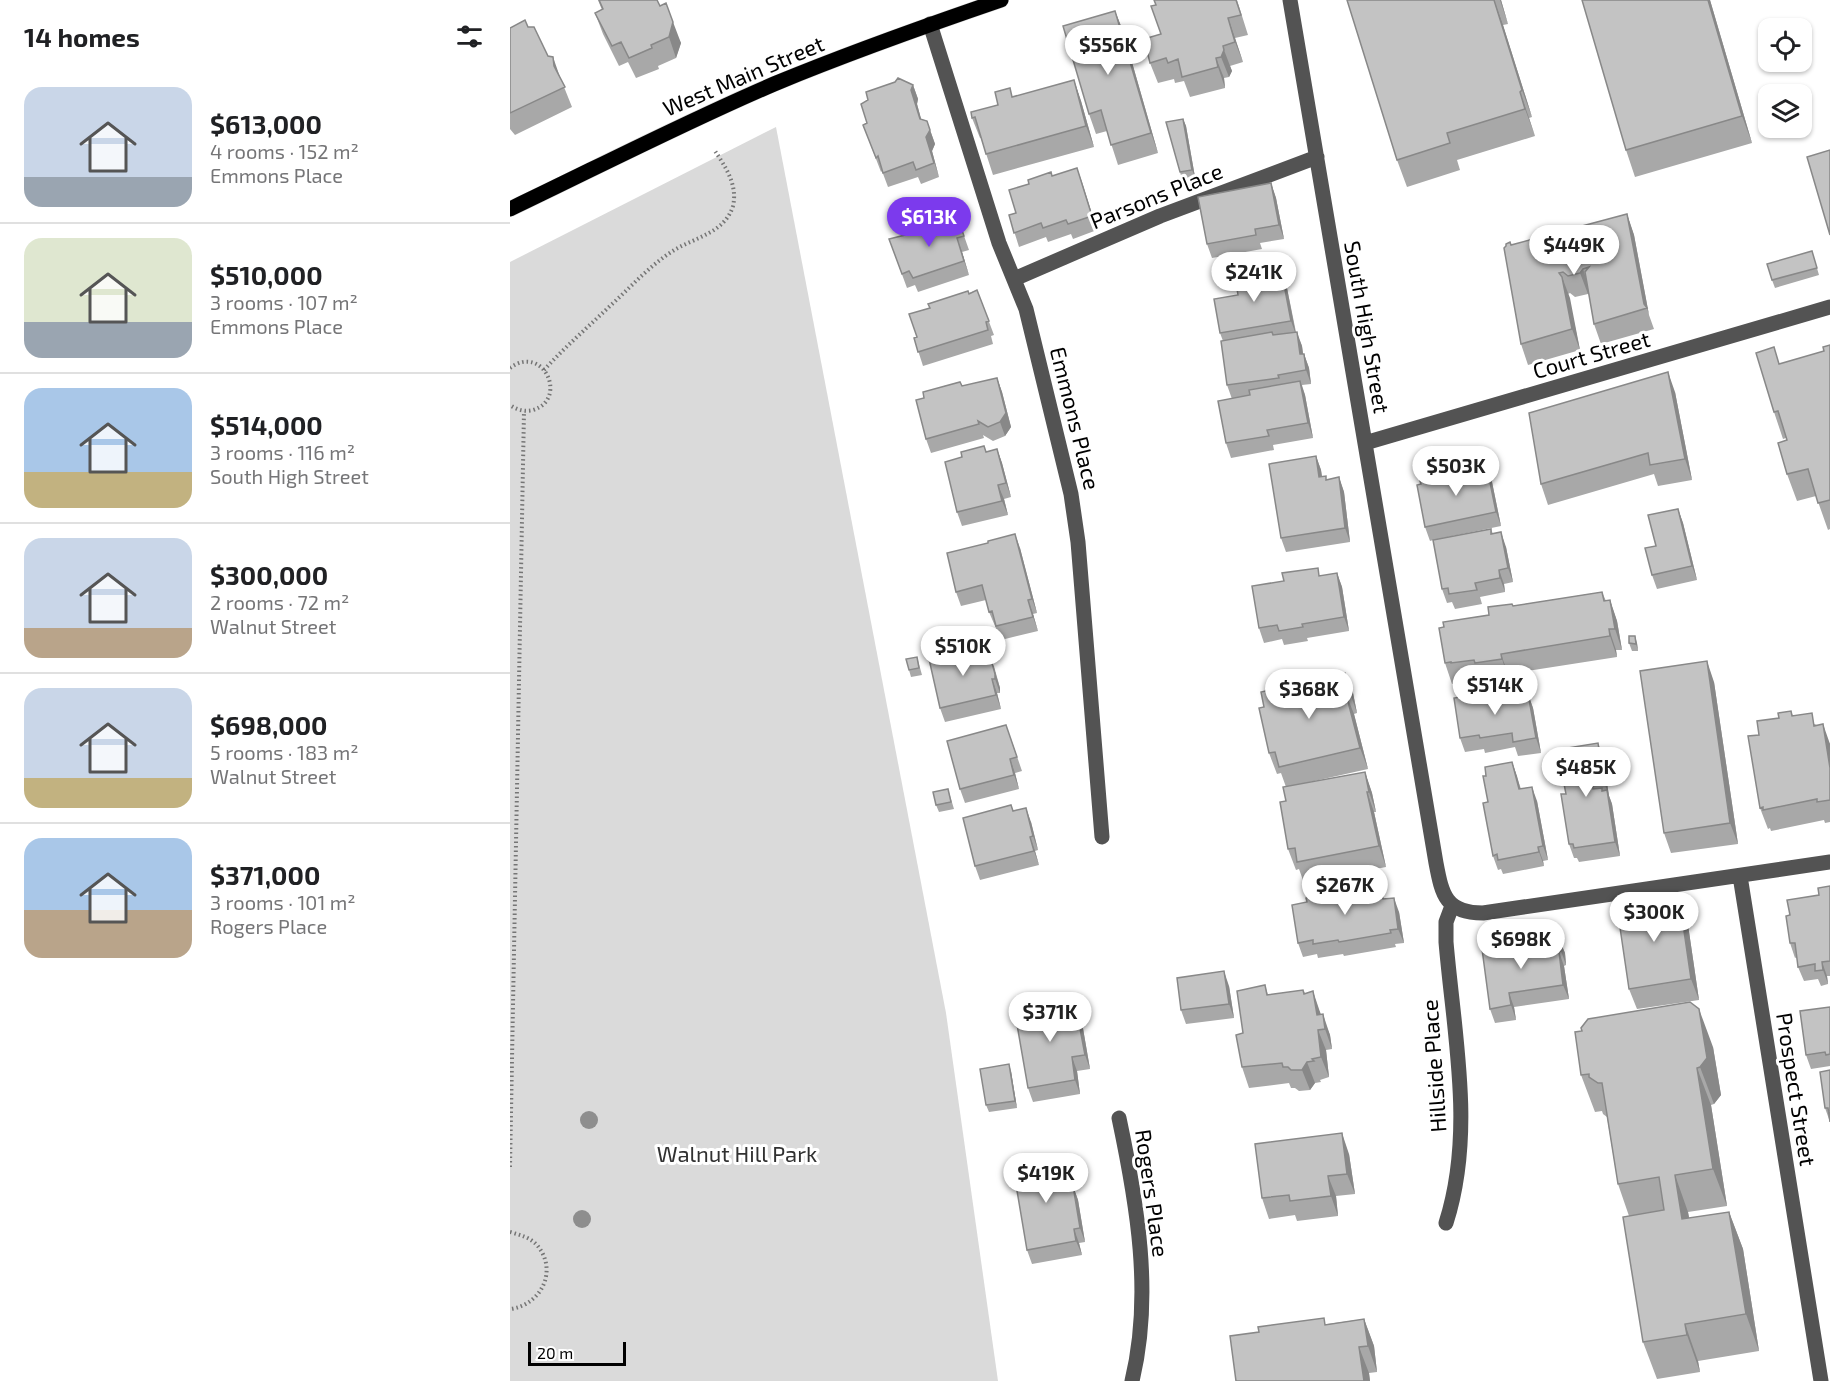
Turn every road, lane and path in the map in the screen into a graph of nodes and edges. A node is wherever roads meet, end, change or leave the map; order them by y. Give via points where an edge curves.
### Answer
1 (1001, 0) edge
2 (1290, 0) edge
3 (930, 24) junction
4 (715, 151) dead end
5 (1317, 157) junction
6 (510, 209) edge
7 (1014, 279) junction
8 (1830, 307) edge
9 (510, 368) edge
10 (544, 370) junction
11 (510, 405) edge
12 (524, 411) junction
13 (1365, 444) junction
14 (1102, 837) dead end
15 (1830, 862) edge
16 (1740, 876) junction
17 (1452, 906) junction
18 (511, 1071) edge
19 (1119, 1118) dead end
20 (510, 1167) edge
21 (1446, 1223) dead end
22 (510, 1232) edge
23 (510, 1309) edge
24 (1132, 1381) edge
25 (1821, 1381) edge

1 - 3 main road, West Main Street
2 - 5 street, South High Street
3 - 6 main road, West Main Street via 773,85
3 - 7 street, Emmons Place
4 - 10 path via 726,167 733,189 733,206 726,219 646,271
5 - 7 street, Parsons Place via 1160,216
5 - 13 street, South High Street
7 - 14 street, Emmons Place via 1026,309 1074,506
8 - 13 street, Court Street
9 - 10 path via 532,362
10 - 12 path via 550,379 549,396 538,408
11 - 12 path
12 - 18 path
13 - 17 street, South High Street via 1436,863 1442,888
15 - 16 street
16 - 17 street via 1483,913 1467,913
16 - 25 street, Prospect Street
17 - 21 street, Hillside Place via 1446,922 1446,942 1461,1126 1458,1174
18 - 20 path
19 - 24 street, Rogers Place via 1135,1195 1140,1250 1140,1330
22 - 23 path via 535,1243 546,1267 540,1293 530,1303

